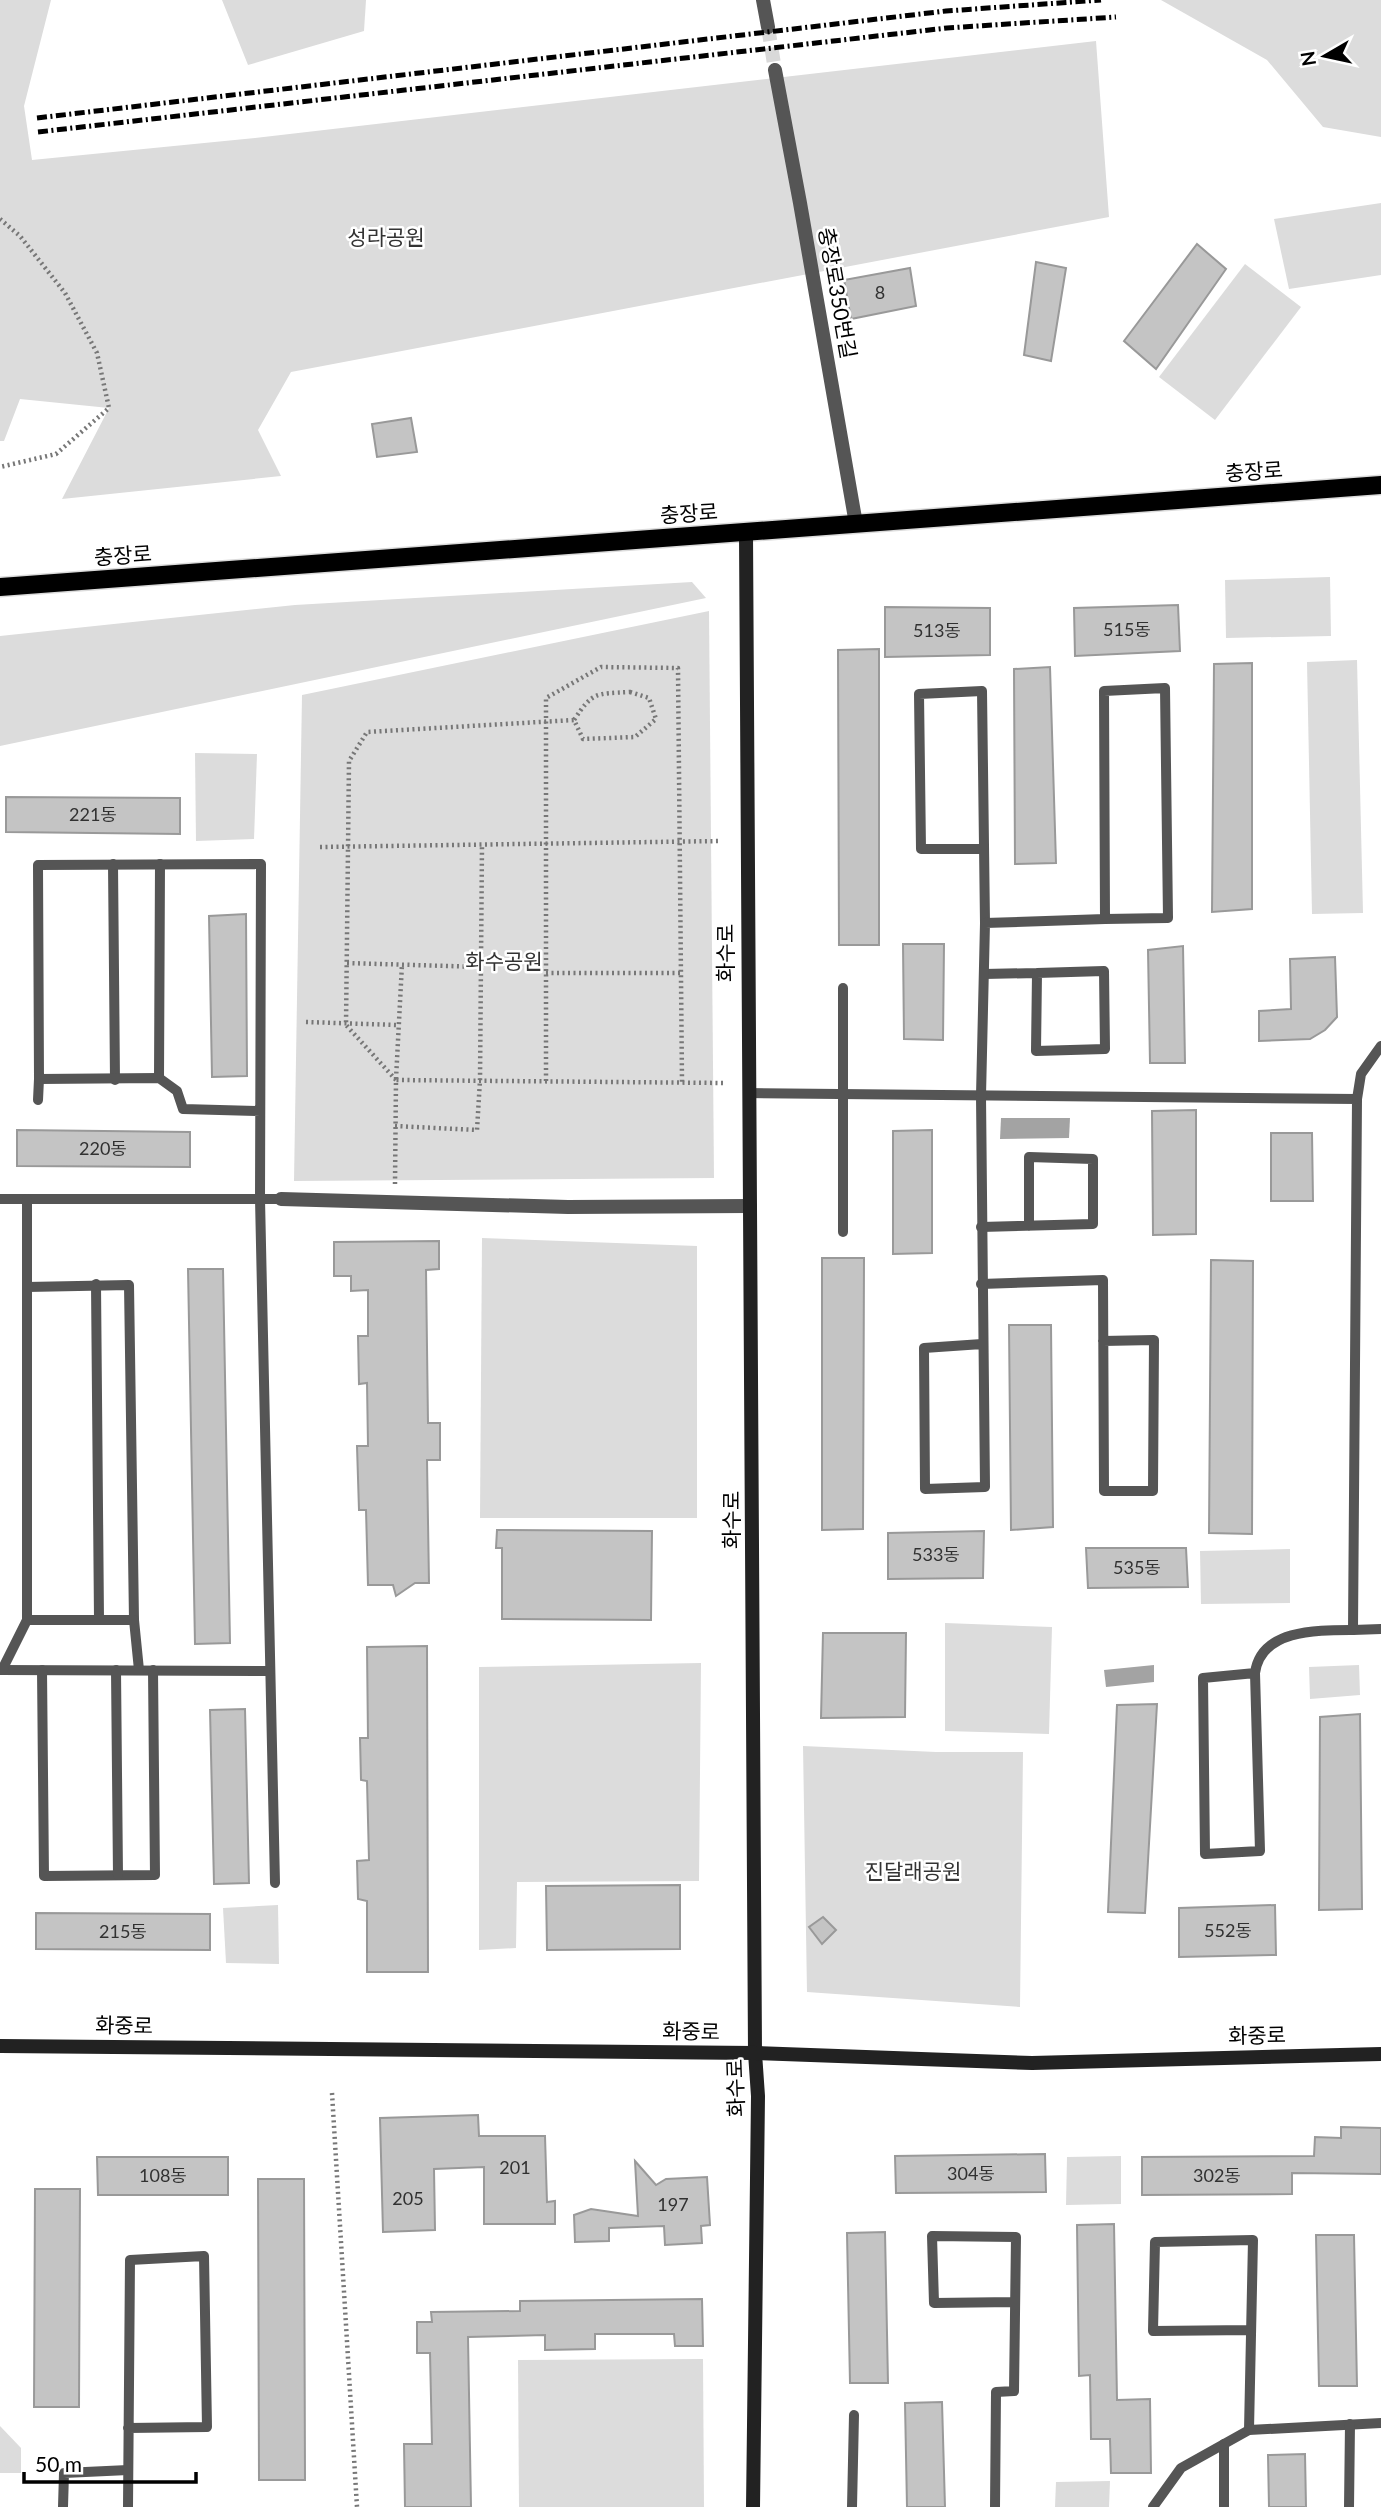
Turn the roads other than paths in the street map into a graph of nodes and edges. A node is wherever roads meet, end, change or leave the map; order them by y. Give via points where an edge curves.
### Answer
1 (763, 0) edge
2 (768, 27) tunnel mouth
3 (775, 70) tunnel mouth
4 (1381, 485) edge
5 (856, 524) junction
6 (747, 533) junction
7 (0, 587) edge
8 (983, 849) junction
9 (113, 864) junction
10 (160, 864) junction
11 (1105, 919) junction
12 (985, 923) junction
13 (1037, 973) junction
14 (984, 974) junction
15 (843, 988) dead end
16 (1381, 1046) edge
17 (159, 1078) junction
18 (39, 1079) junction
19 (115, 1080) junction
20 (748, 1093) junction
21 (843, 1094) junction
22 (981, 1096) junction
23 (1357, 1099) junction
24 (38, 1100) dead end
25 (260, 1111) junction
26 (0, 1199) edge
27 (27, 1199) junction
28 (260, 1199) junction
29 (281, 1199) joint
30 (750, 1206) junction
31 (1029, 1226) junction
32 (981, 1227) junction
33 (843, 1232) dead end
34 (981, 1283) junction
35 (96, 1284) junction
36 (27, 1287) junction
37 (1103, 1341) junction
38 (982, 1344) junction
39 (99, 1619) junction
40 (27, 1620) junction
41 (134, 1620) junction
42 (1381, 1629) edge
43 (1353, 1630) junction
44 (1, 1670) edge
45 (42, 1670) junction
46 (139, 1670) junction
47 (153, 1670) junction
48 (116, 1671) junction
49 (270, 1671) junction
50 (1255, 1673) junction
51 (118, 1875) junction
52 (275, 1883) dead end
53 (0, 2046) edge
54 (755, 2053) junction
55 (1381, 2054) edge
56 (1016, 2302) junction
57 (1251, 2330) junction
58 (854, 2415) dead end
59 (1381, 2423) edge
60 (1350, 2424) junction
61 (128, 2428) junction
62 (1249, 2430) junction
63 (1224, 2444) junction
64 (128, 2470) junction
65 (63, 2507) edge
66 (128, 2507) edge
67 (753, 2507) edge
68 (852, 2507) edge
69 (995, 2507) edge
70 (1153, 2507) edge
71 (1224, 2507) edge
72 (1349, 2507) edge

1 - 2 street
3 - 5 street, 충장로350번길
4 - 5 main road, 충장로
5 - 6 main road, 충장로
6 - 7 main road, 충장로
6 - 20 street, 화수로
8 - 8 lane via 982,691 919,694 921,849
8 - 12 lane
9 - 10 lane
9 - 18 lane via 38,864
9 - 19 lane
10 - 17 lane
10 - 25 lane via 261,864
11 - 11 lane via 1104,691 1165,688 1168,918
11 - 12 lane
12 - 14 lane
13 - 13 lane via 1036,1051 1105,1049 1104,971
13 - 14 lane
14 - 22 lane
15 - 21 lane
16 - 23 lane via 1361,1074
17 - 19 lane
17 - 25 lane via 177,1091 183,1109
18 - 19 lane
18 - 24 lane
20 - 21 lane
20 - 30 street, 화수로
21 - 22 lane
21 - 33 lane
22 - 23 lane
22 - 32 lane
23 - 43 lane
25 - 28 lane
26 - 27 lane
27 - 28 lane
27 - 36 lane
28 - 29 lane
28 - 49 lane
29 - 30 street via 568,1208
30 - 54 street, 화수로
31 - 31 lane via 1093,1224 1093,1159 1029,1157
31 - 32 lane
32 - 34 lane
34 - 37 lane via 1103,1280
34 - 38 lane
35 - 36 lane
35 - 39 lane
35 - 41 lane via 129,1285
36 - 40 lane
37 - 37 lane via 1104,1491 1153,1491 1154,1340
38 - 38 lane via 985,1488 925,1489 924,1348
39 - 40 lane
39 - 41 lane
40 - 44 lane
41 - 46 lane
42 - 43 lane
43 - 50 lane via 1314,1630 1267,1646
44 - 45 lane
45 - 48 lane
45 - 51 lane via 44,1876
46 - 47 lane
46 - 48 lane
47 - 49 lane
47 - 51 lane via 155,1875
48 - 51 lane
49 - 52 lane
50 - 50 lane via 1203,1678 1205,1854 1260,1851
53 - 54 street, 화중로
54 - 55 street, 화중로 via 1032,2063
54 - 67 street, 화수로
56 - 56 lane via 1016,2237 932,2236 934,2303
56 - 69 lane via 1014,2391 996,2392
57 - 57 lane via 1254,2239 1156,2242 1153,2331
57 - 62 lane
58 - 68 lane
59 - 60 lane
60 - 62 lane
60 - 72 lane
61 - 61 lane via 130,2260 204,2256 207,2427
61 - 64 lane
62 - 63 lane
63 - 70 lane via 1181,2468
63 - 71 lane
64 - 65 lane via 64,2473
64 - 66 lane

